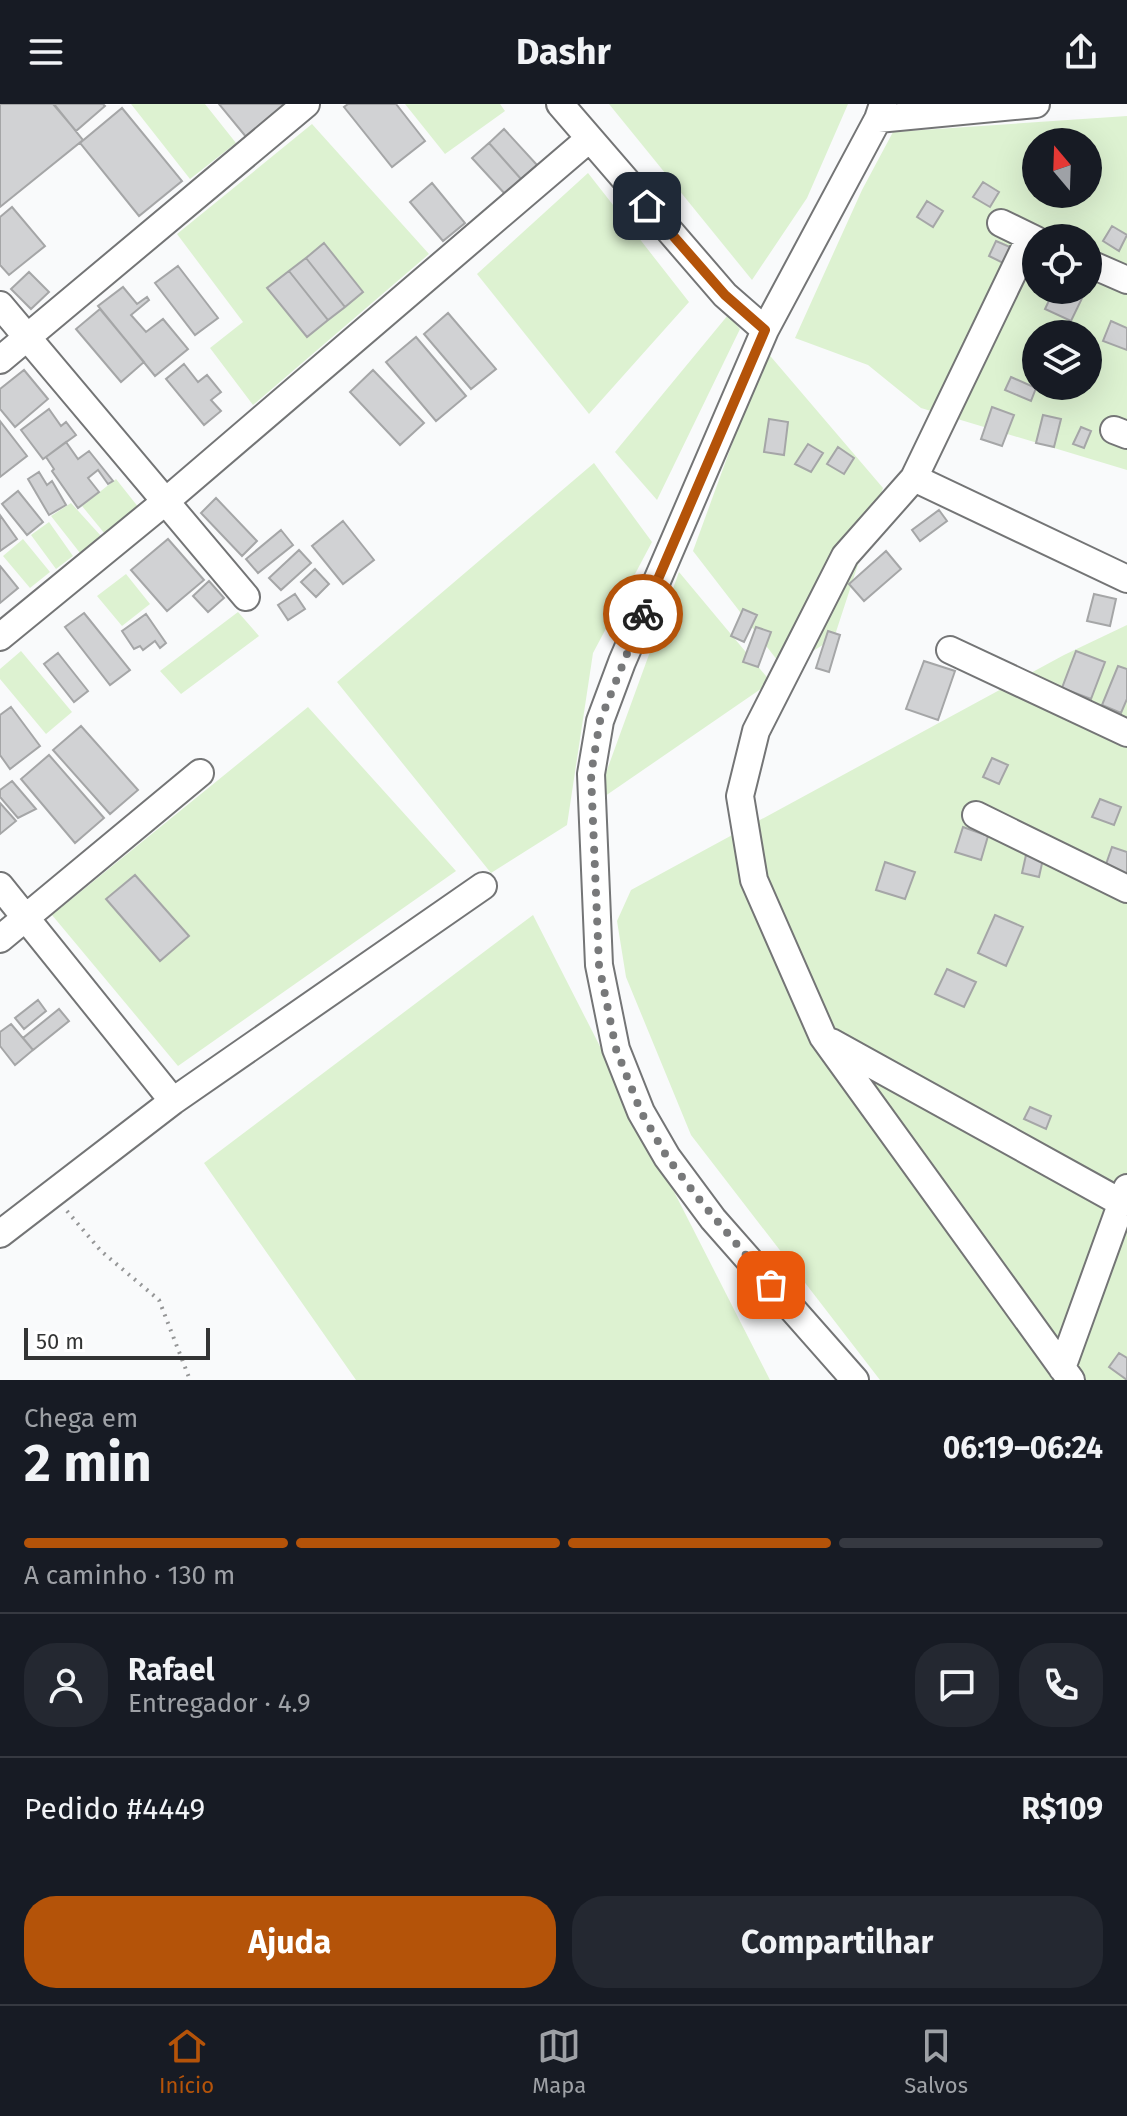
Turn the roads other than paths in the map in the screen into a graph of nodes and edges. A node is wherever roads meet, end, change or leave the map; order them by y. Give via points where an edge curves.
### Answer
1 (306, 104) edge
2 (560, 104) edge
3 (1036, 104) edge
4 (880, 112) edge
5 (589, 139) junction
6 (1001, 223) dead end
7 (1022, 233) edge
8 (1022, 260) edge
9 (1102, 269) edge
10 (1127, 280) edge
11 (0, 305) edge
12 (765, 330) junction
13 (27, 338) junction
14 (0, 360) edge
15 (914, 478) junction
16 (166, 501) junction
17 (1127, 579) edge
18 (246, 597) dead end
19 (0, 637) edge
20 (950, 650) dead end
21 (1127, 733) edge
22 (200, 773) dead end
23 (976, 815) dead end
24 (0, 886) edge
25 (483, 886) dead end
26 (1127, 889) edge
27 (25, 916) junction
28 (0, 939) edge
29 (823, 1037) junction
30 (173, 1101) junction
31 (1124, 1195) edge
32 (0, 1234) edge
33 (1066, 1374) edge
34 (855, 1380) edge

1 - 13 street
2 - 5 street
3 - 4 street
4 - 12 street
5 - 12 street via 725,295
5 - 16 street
6 - 7 street
8 - 15 street
9 - 10 street
11 - 13 street
12 - 34 street via 600,721 591,774 599,965 616,1049 641,1112 667,1157 713,1219
13 - 14 street
13 - 16 street
15 - 17 street
15 - 29 street via 845,556 756,731 740,796 754,880
16 - 18 street
16 - 19 street
20 - 21 street
22 - 27 street
23 - 26 street
24 - 27 street
25 - 30 street
27 - 28 street
27 - 30 street
29 - 31 street
29 - 33 street
30 - 32 street
31 - 33 street

